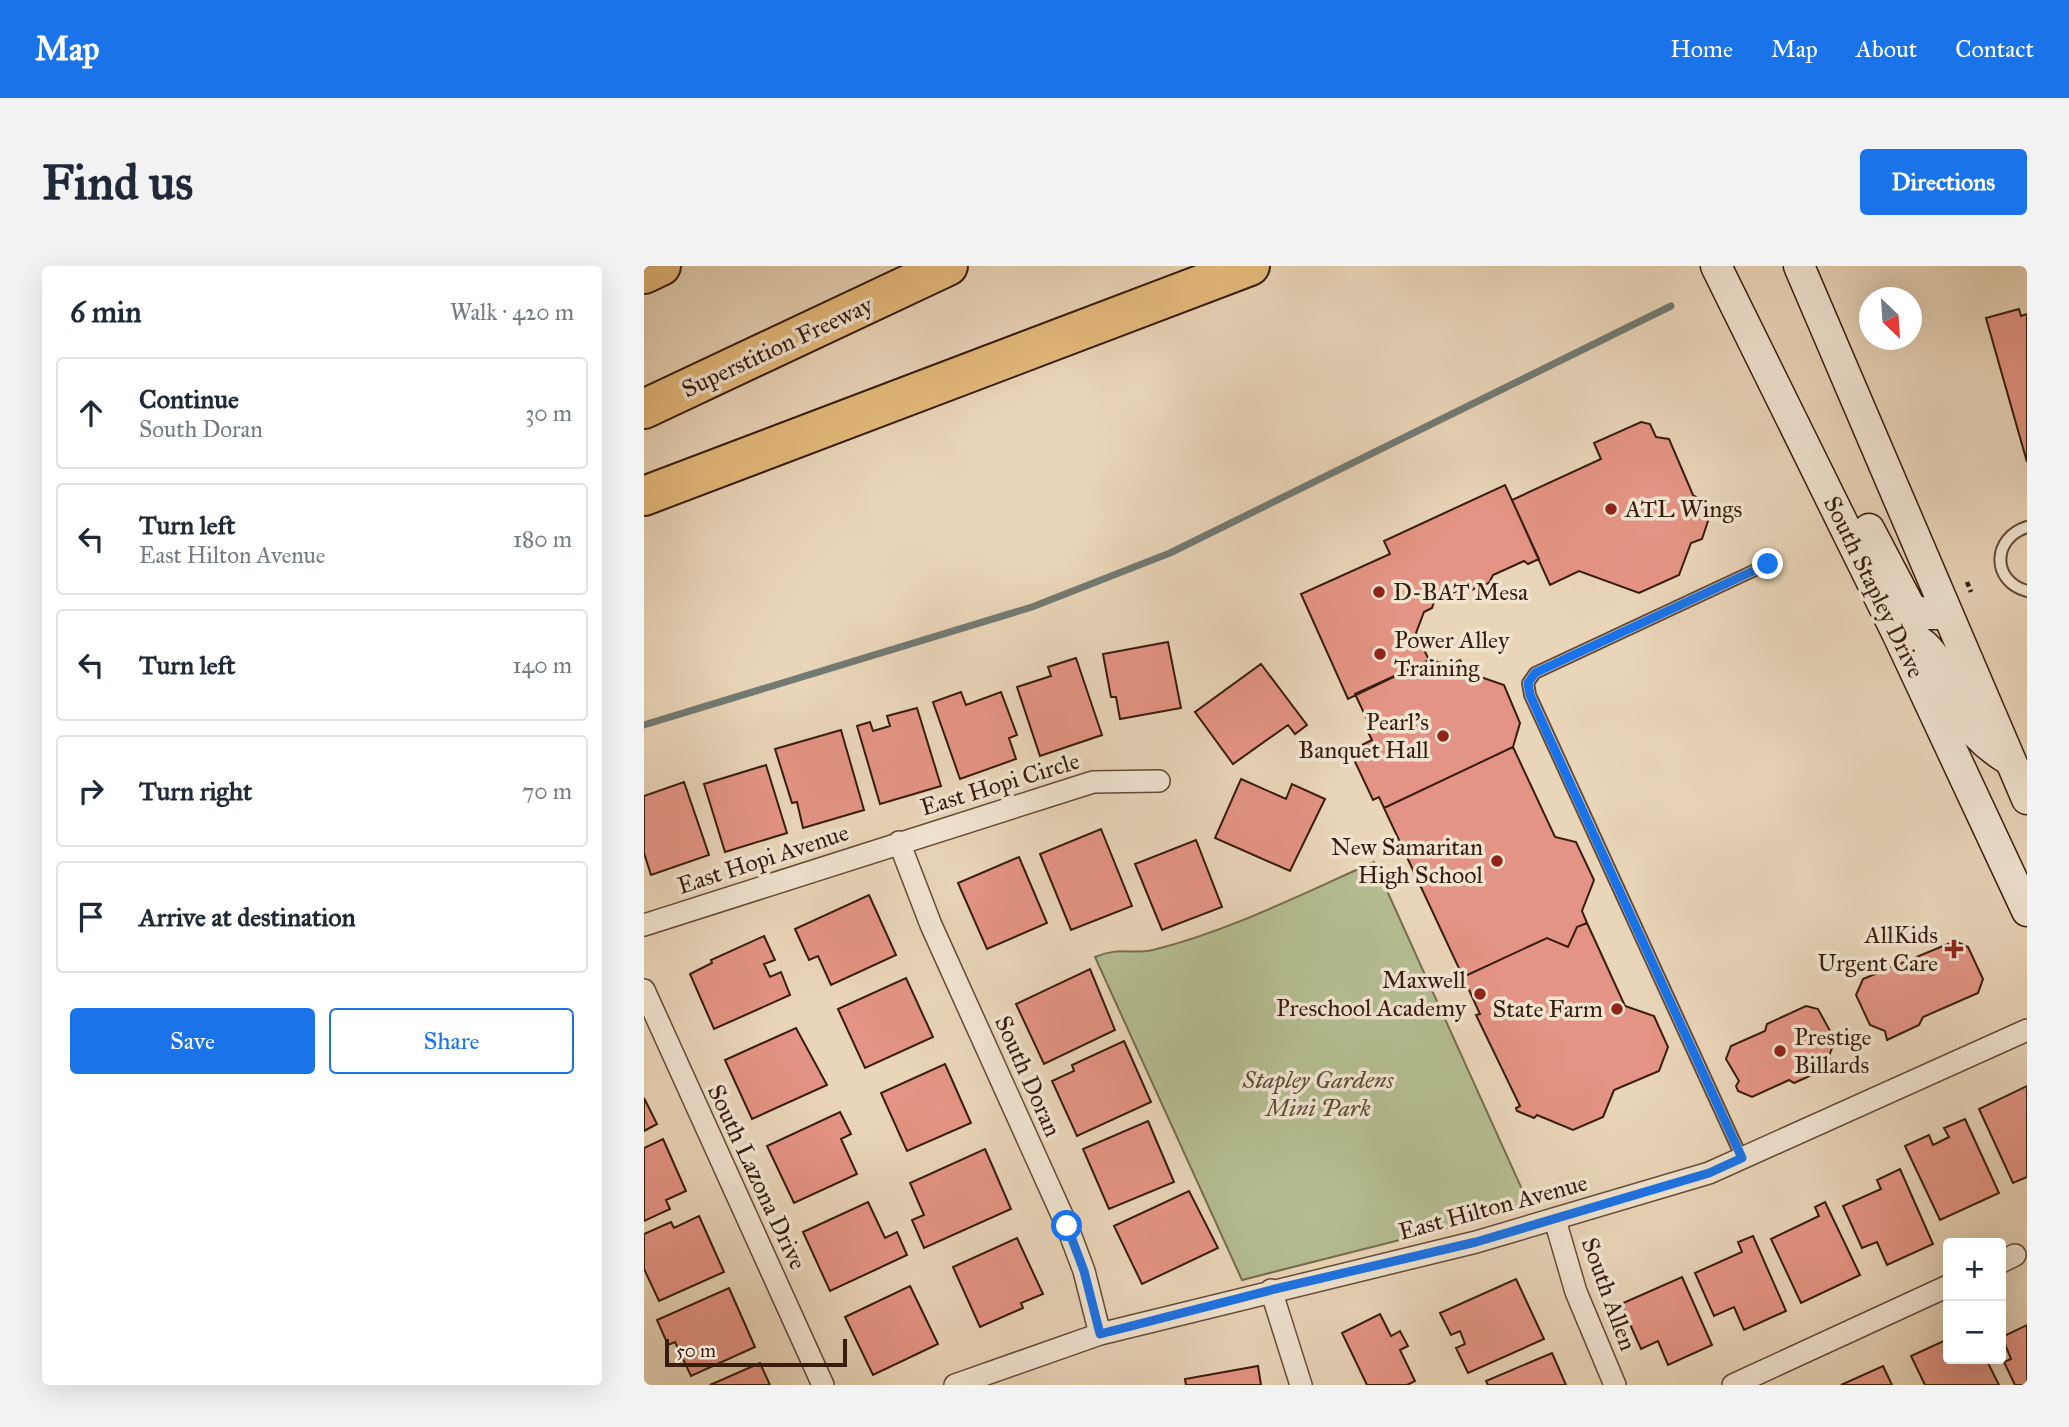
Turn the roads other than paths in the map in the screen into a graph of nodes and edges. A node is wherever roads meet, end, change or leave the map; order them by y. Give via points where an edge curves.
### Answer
1 (661, 266) edge
2 (948, 266) edge
3 (1250, 266) edge
4 (1716, 266) edge
5 (1799, 266) edge
6 (644, 274) edge
7 (644, 409) edge
8 (644, 496) edge
9 (1834, 503) junction
10 (2027, 527) edge
11 (1768, 564) dead end
12 (2027, 591) edge
13 (1946, 614) junction
14 (1898, 635) junction
15 (2011, 761) junction
16 (1159, 781) dead end
17 (2027, 799) edge
18 (899, 842) junction
19 (2027, 911) edge
20 (644, 925) edge
21 (644, 990) edge
22 (2027, 1030) edge
23 (1742, 1158) junction
24 (1555, 1220) junction
25 (1943, 1288) edge
26 (1271, 1290) junction
27 (1100, 1334) junction
28 (823, 1385) edge
29 (955, 1385) edge
30 (1301, 1385) edge
31 (1615, 1385) edge
32 (1732, 1385) edge

1 - 6 highway
2 - 7 highway, Superstition Freeway
3 - 8 highway
4 - 9 main road, South Stapley Drive
5 - 13 main road, South Stapley Drive
9 - 13 main road via 1862,515 1911,609
9 - 14 main road, South Stapley Drive
10 - 12 lane via 2009,536 2000,555 2010,584
11 - 23 lane via 1535,673 1528,683 1564,772
13 - 15 main road, South Stapley Drive
14 - 15 main road via 1907,635 1927,649 1964,717 1988,746
14 - 19 main road, South Stapley Drive
15 - 17 main road, South Stapley Drive
16 - 18 street, East Hopi Circle via 1093,782
18 - 20 street, East Hopi Avenue
18 - 27 street, South Doran via 931,925 1067,1226
21 - 28 street, South Lazona Drive
22 - 23 street, East Hilton Avenue
23 - 24 street, East Hilton Avenue via 1709,1173
24 - 26 street, East Hilton Avenue
24 - 31 street, South Allen via 1576,1292
25 - 32 street
26 - 27 street, East Hilton Avenue
26 - 30 street
27 - 29 street, East Hilton Avenue

